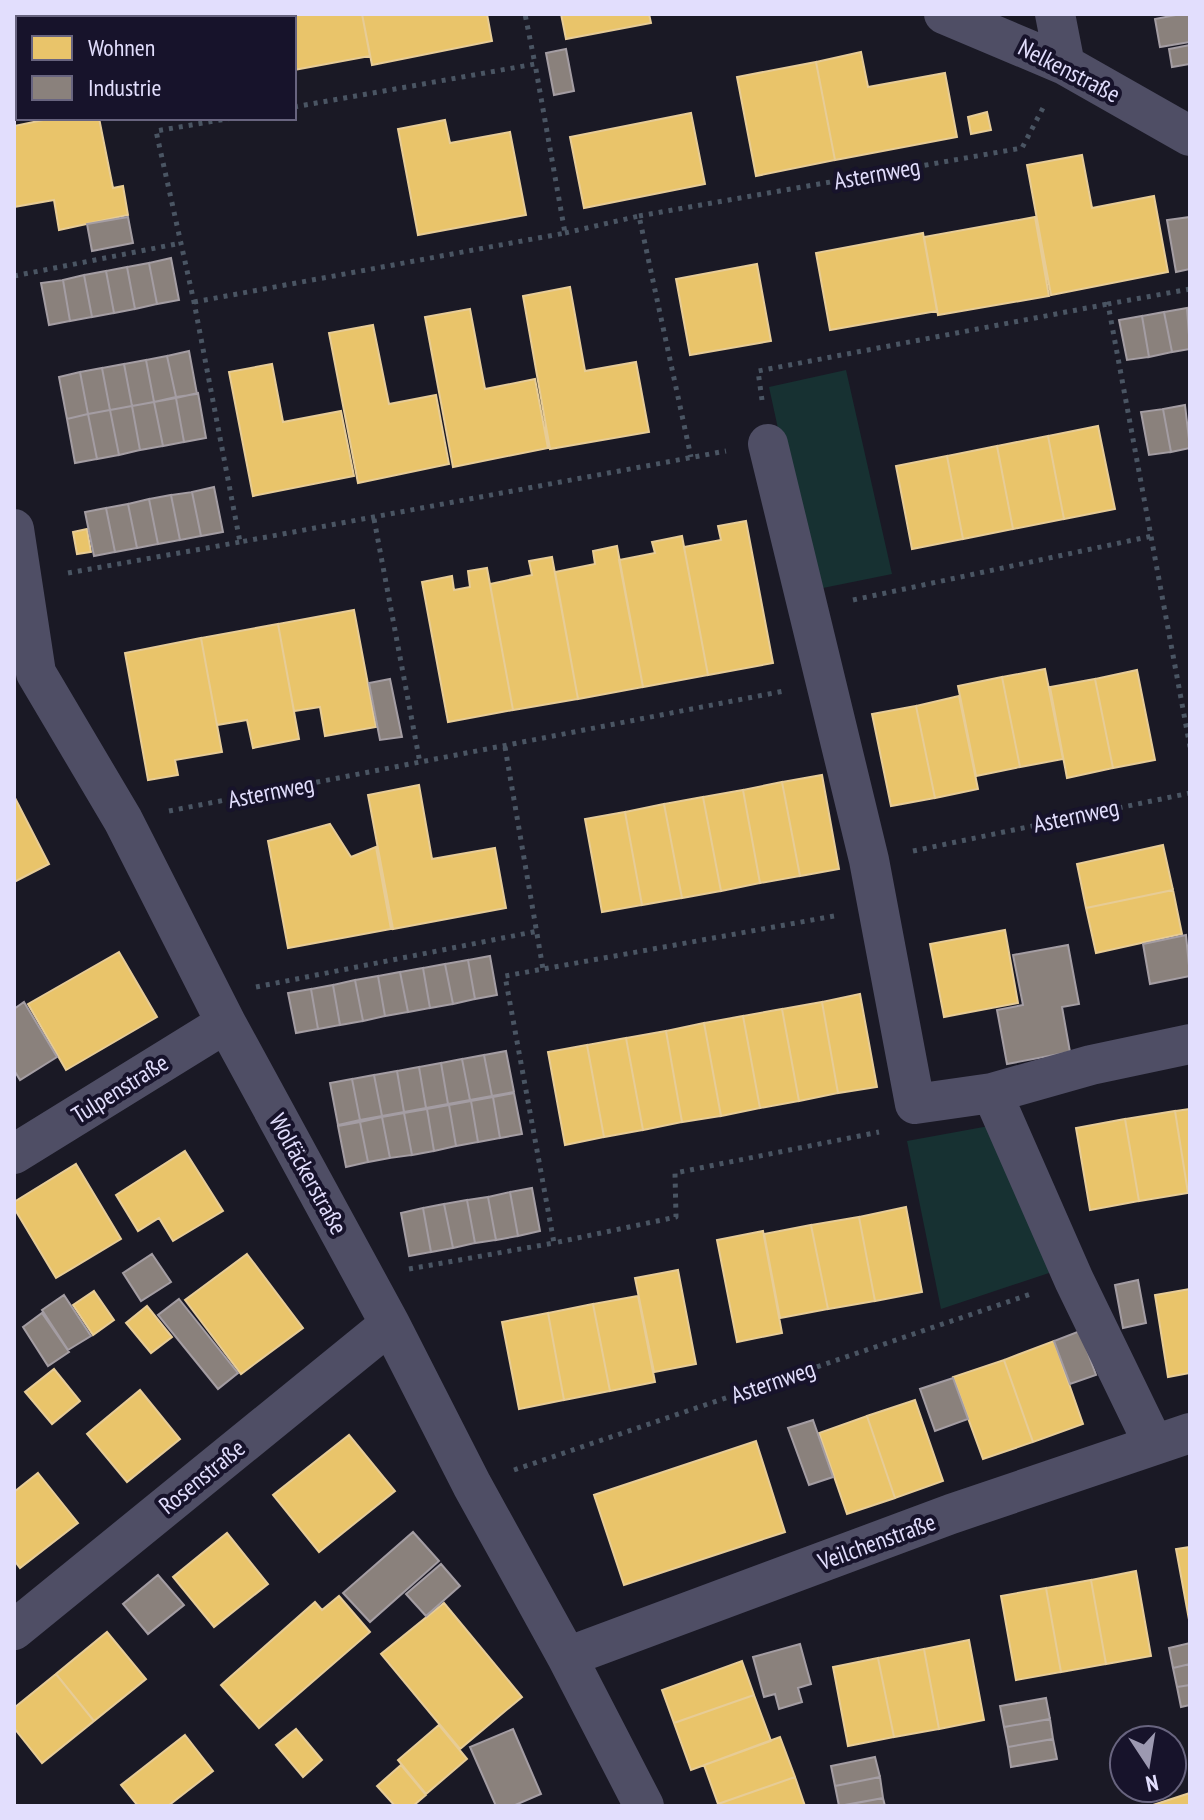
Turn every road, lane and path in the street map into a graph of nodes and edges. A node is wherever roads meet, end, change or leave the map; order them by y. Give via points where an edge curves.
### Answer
1 (525, 14) edge
2 (944, 14) edge
3 (1055, 14) edge
4 (535, 64) junction
5 (1065, 65) junction
6 (296, 107) edge
7 (220, 120) edge
8 (1190, 136) edge
9 (639, 216) junction
10 (565, 233) junction
11 (181, 243) junction
12 (14, 276) edge
13 (1190, 289) edge
14 (194, 302) junction
15 (1108, 304) junction
16 (768, 444) junction
17 (691, 457) junction
18 (374, 519) junction
19 (14, 529) edge
20 (1152, 536) junction
21 (240, 542) junction
22 (23, 582) junction
23 (809, 609) junction
24 (25, 678) edge
25 (828, 682) junction
26 (505, 747) junction
27 (1190, 747) edge
28 (420, 763) junction
29 (1190, 793) edge
30 (123, 820) junction
31 (869, 860) junction
32 (878, 908) junction
33 (538, 931) junction
34 (543, 969) junction
35 (219, 1009) junction
36 (1190, 1044) edge
37 (992, 1093) junction
38 (915, 1104) junction
39 (14, 1154) edge
40 (554, 1243) junction
41 (364, 1277) junction
42 (1074, 1280) junction
43 (390, 1324) junction
44 (1172, 1439) edge
45 (472, 1485) junction
46 (14, 1630) edge
47 (567, 1657) junction
48 (644, 1806) edge

1 - 4 path
2 - 5 street, Nelkenstraße
3 - 5 street
4 - 6 path
4 - 10 path
5 - 8 street, Nelkenstraße
5 - 9 path, Asternweg via 1022,148
7 - 11 path via 156,131
9 - 10 path, Asternweg
9 - 17 path
10 - 14 path, Asternweg
11 - 12 path
11 - 14 path
13 - 15 path
14 - 21 path
15 - 16 path via 758,371
15 - 20 path
16 - 17 path
16 - 23 street
17 - 18 path
18 - 21 path
18 - 28 path
19 - 22 street, Wolfäckerstraße
20 - 23 path
20 - 27 path
21 - 22 path
22 - 24 street, Wolfäckerstraße
23 - 25 street
24 - 30 street, Wolfäckerstraße
25 - 26 path, Asternweg
25 - 31 street
26 - 28 path, Asternweg
26 - 33 path
28 - 30 path, Asternweg
29 - 31 path, Asternweg
30 - 35 street, Wolfäckerstraße
31 - 32 street
32 - 34 path
32 - 38 street
33 - 34 path
33 - 35 path
34 - 40 path via 505,976
35 - 39 street, Tulpenstraße
35 - 41 street, Wolfäckerstraße
36 - 37 street
37 - 38 street
37 - 42 street
38 - 40 path via 921,1124 675,1173 676,1217
40 - 41 path
41 - 43 street, Wolfäckerstraße
42 - 44 street
42 - 45 path, Asternweg
43 - 45 street, Wolfäckerstraße
43 - 46 street, Rosenstraße
44 - 47 street, Veilchenstraße via 951,1514
45 - 47 street, Wolfäckerstraße
47 - 48 street, Wolfäckerstraße

